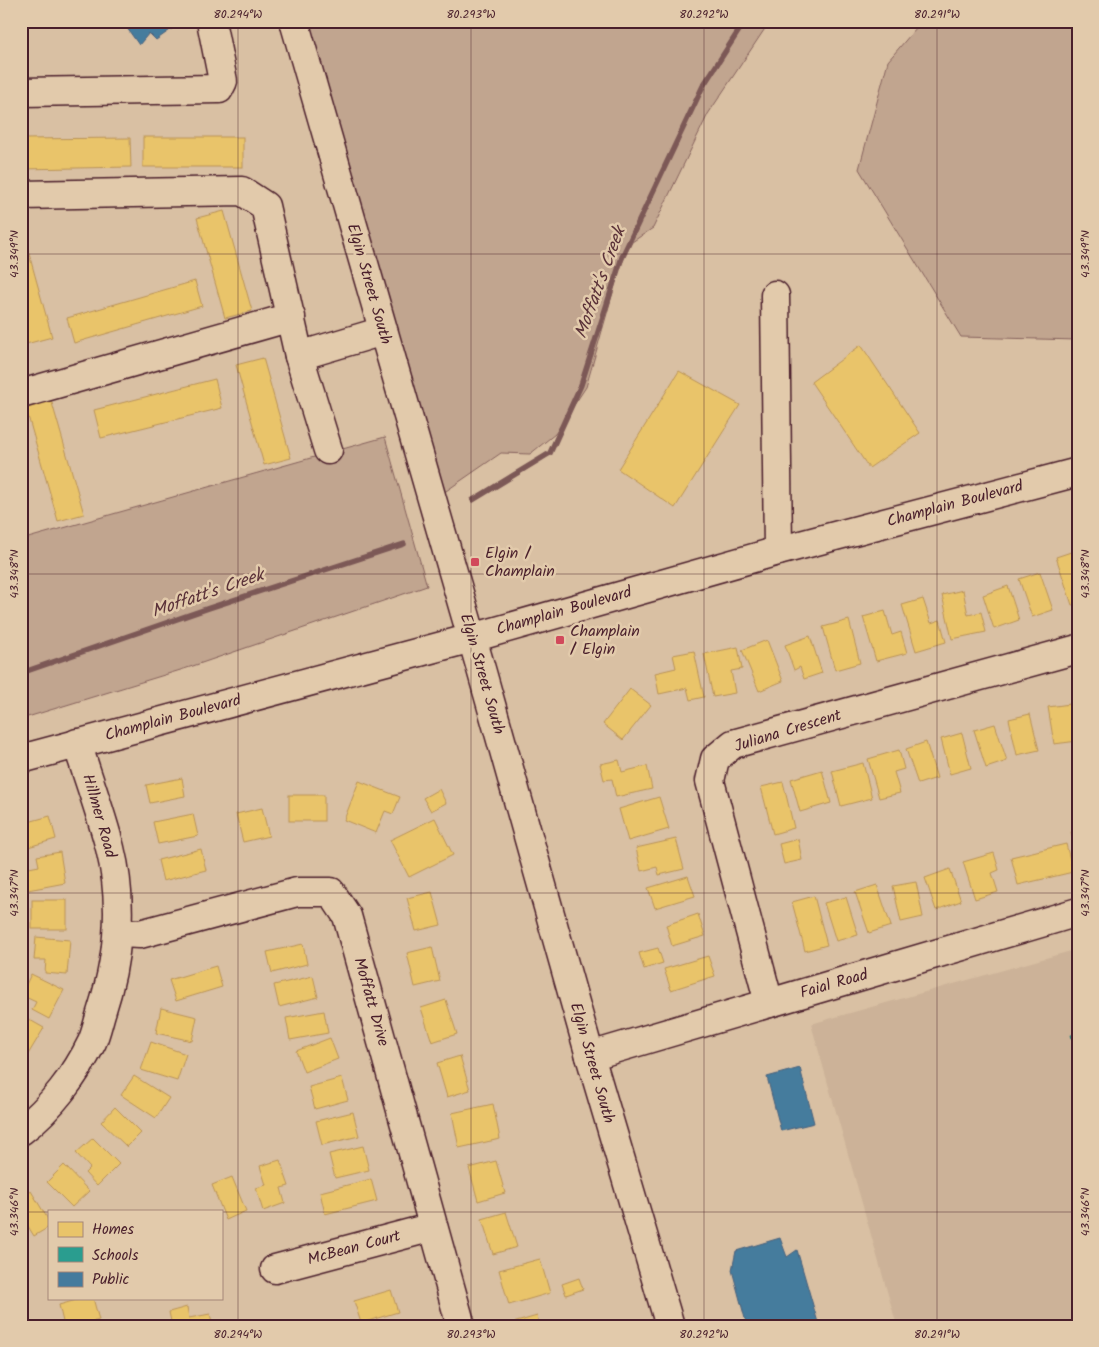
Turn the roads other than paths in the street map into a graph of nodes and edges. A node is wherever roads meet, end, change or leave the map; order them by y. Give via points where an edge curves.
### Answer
1 (211, 21) edge
2 (294, 21) edge
3 (21, 92) edge
4 (21, 195) edge
5 (775, 295) dead end
6 (290, 317) junction
7 (382, 331) junction
8 (299, 356) junction
9 (21, 394) edge
10 (328, 450) dead end
11 (1078, 472) edge
12 (778, 551) junction
13 (472, 638) junction
14 (1078, 649) edge
15 (77, 743) junction
16 (21, 759) edge
17 (1078, 912) edge
18 (118, 933) junction
19 (769, 1003) junction
20 (590, 1056) junction
21 (21, 1131) edge
22 (433, 1227) junction
23 (275, 1269) dead end
24 (461, 1326) edge
25 (670, 1326) edge

1 - 3 street via 223,81 219,89
2 - 7 street, Elgin Street South
4 - 6 street via 242,191 265,206
5 - 12 street
6 - 8 street
6 - 9 street
7 - 8 street
7 - 13 street, Elgin Street South
8 - 10 street
11 - 12 street, Champlain Boulevard
12 - 13 street, Champlain Boulevard
13 - 15 street, Champlain Boulevard
13 - 20 street, Elgin Street South
14 - 19 street, Juliana Crescent via 733,744 714,759 710,781
15 - 16 street, Champlain Boulevard
15 - 18 street, Hillmer Road via 111,849 118,895
17 - 19 street, Faial Road
18 - 21 street, Hillmer Road via 108,990 93,1040 61,1090
18 - 22 street, Moffatt Drive via 140,934 297,892 331,892 347,916
19 - 20 street, Faial Road
20 - 25 street, Elgin Street South
22 - 23 street, McBean Court
22 - 24 street, Moffatt Drive

